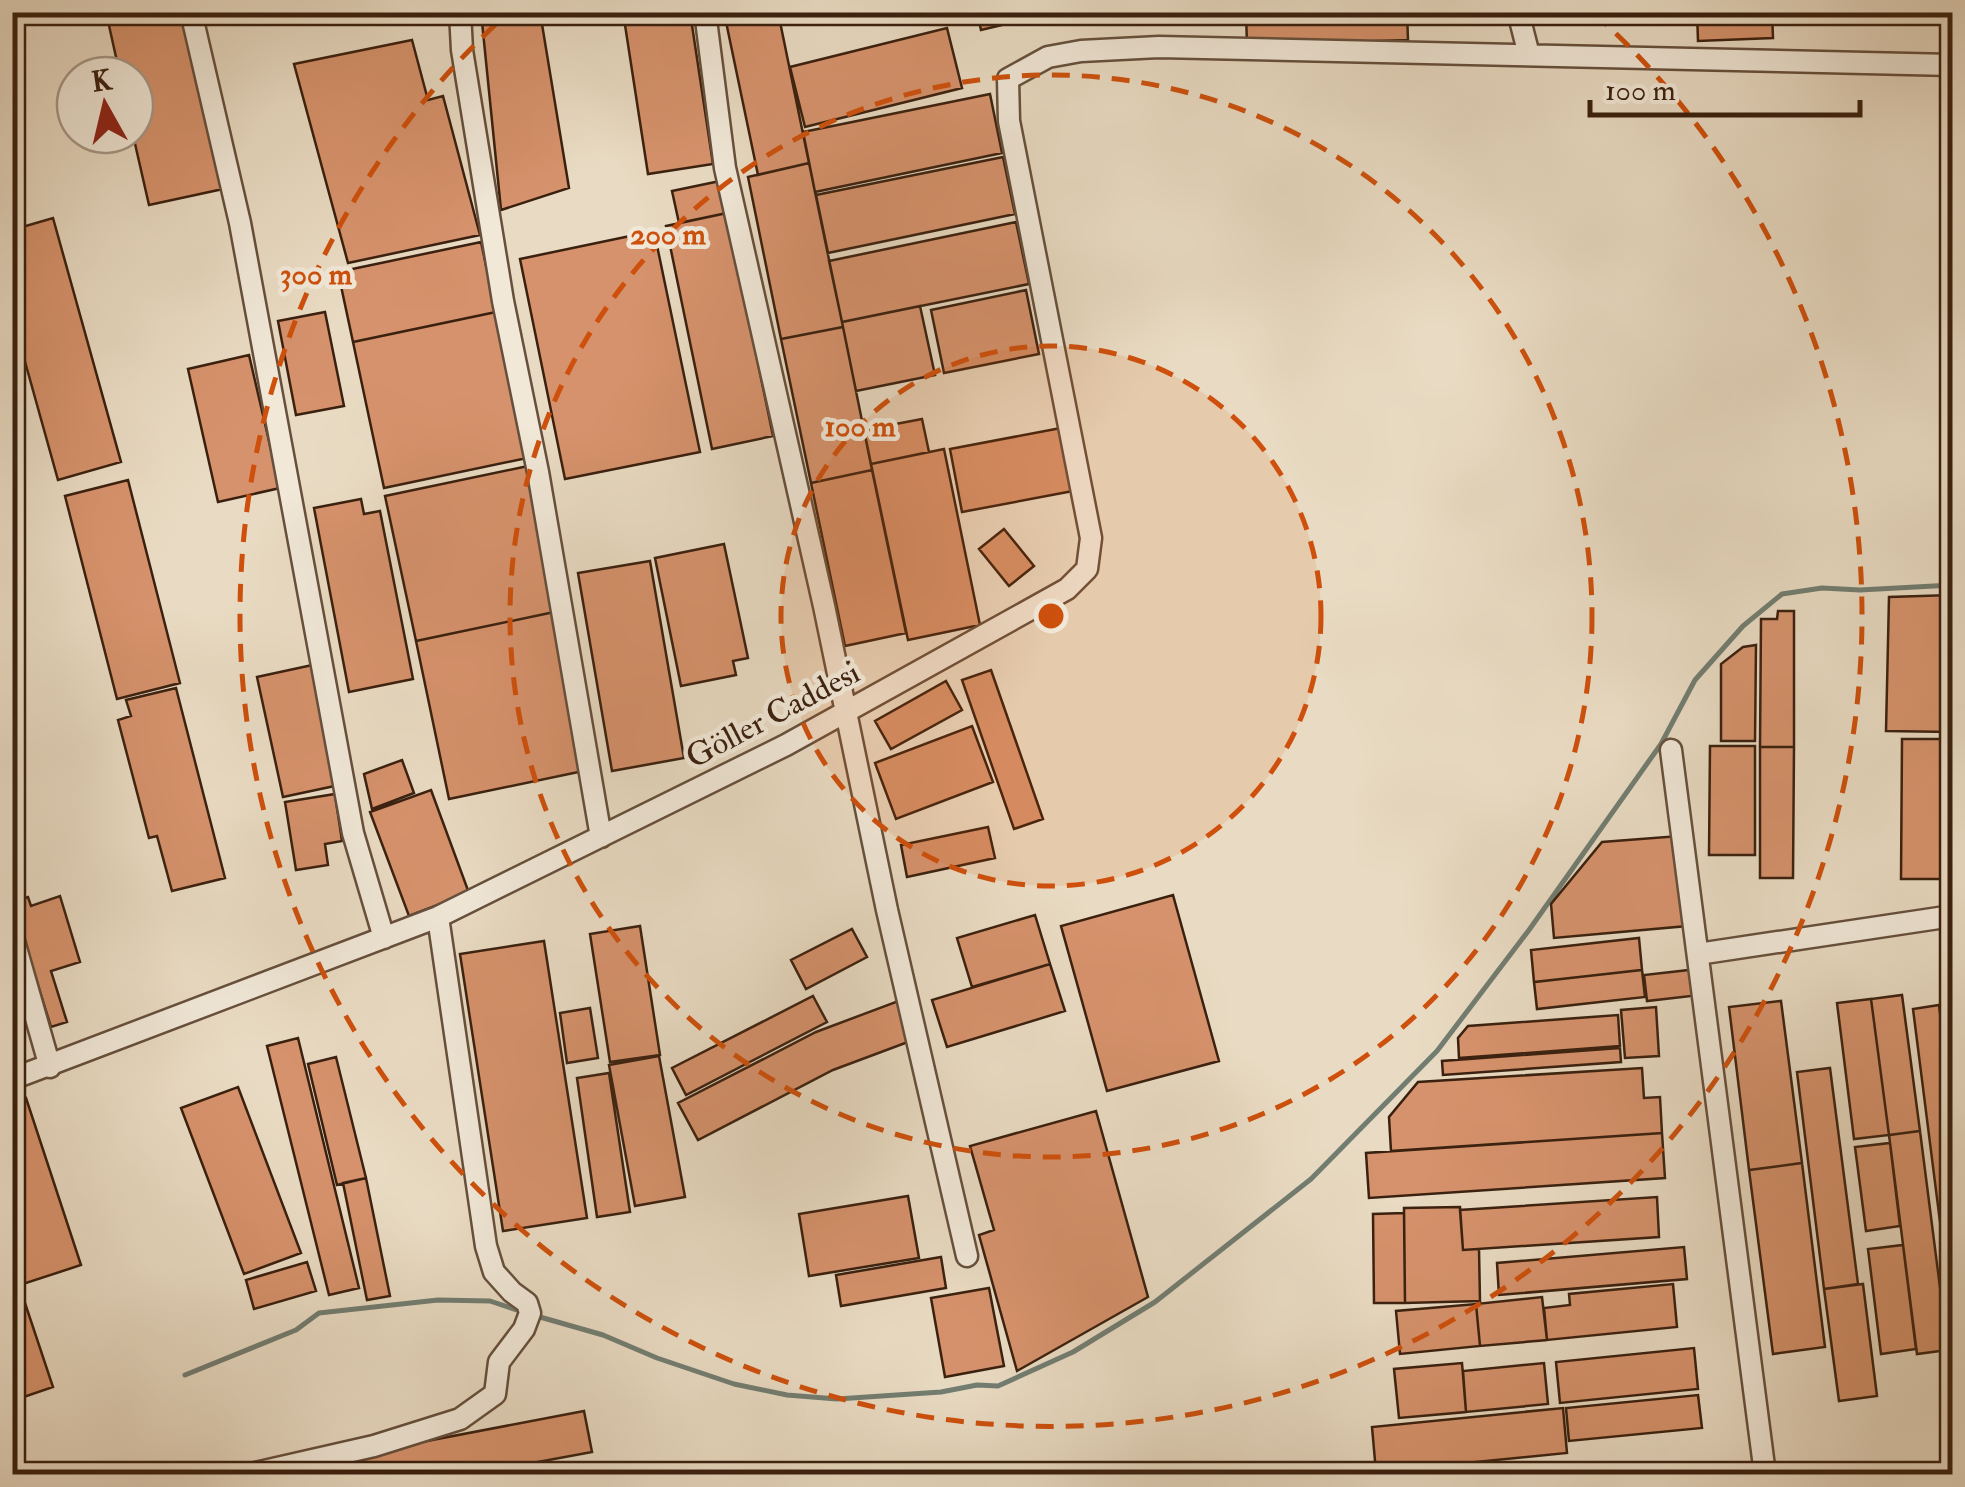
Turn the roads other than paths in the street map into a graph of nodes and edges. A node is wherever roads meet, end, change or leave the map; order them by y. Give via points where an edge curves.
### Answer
1 (191, 12) edge
2 (460, 12) edge
3 (706, 12) edge
4 (1518, 12) edge
5 (1529, 55) junction
6 (1952, 65) edge
7 (846, 712) junction
8 (1670, 750) dead end
9 (601, 837) junction
10 (1952, 916) edge
11 (438, 917) junction
12 (12, 934) edge
13 (384, 938) junction
14 (1698, 954) junction
15 (50, 1066) junction
16 (12, 1078) edge
17 (967, 1256) dead end
18 (251, 1474) edge
19 (1765, 1474) edge

1 - 13 street via 240,223 353,833
2 - 9 street via 503,302
3 - 7 street via 725,168
4 - 5 street
5 - 6 street
5 - 7 street, Göller Caddesi via 1158,47 1048,57 1008,79 1009,121 1092,538 1087,569 1025,614
7 - 9 street, Göller Caddesi
7 - 17 street
8 - 14 street
9 - 11 street, Göller Caddesi
10 - 14 street
11 - 13 street, Göller Caddesi
11 - 18 street via 486,1246 494,1272 527,1303 528,1319 499,1362 494,1394 460,1419
12 - 15 street
13 - 15 street, Göller Caddesi
14 - 19 street
15 - 16 street, Göller Caddesi

